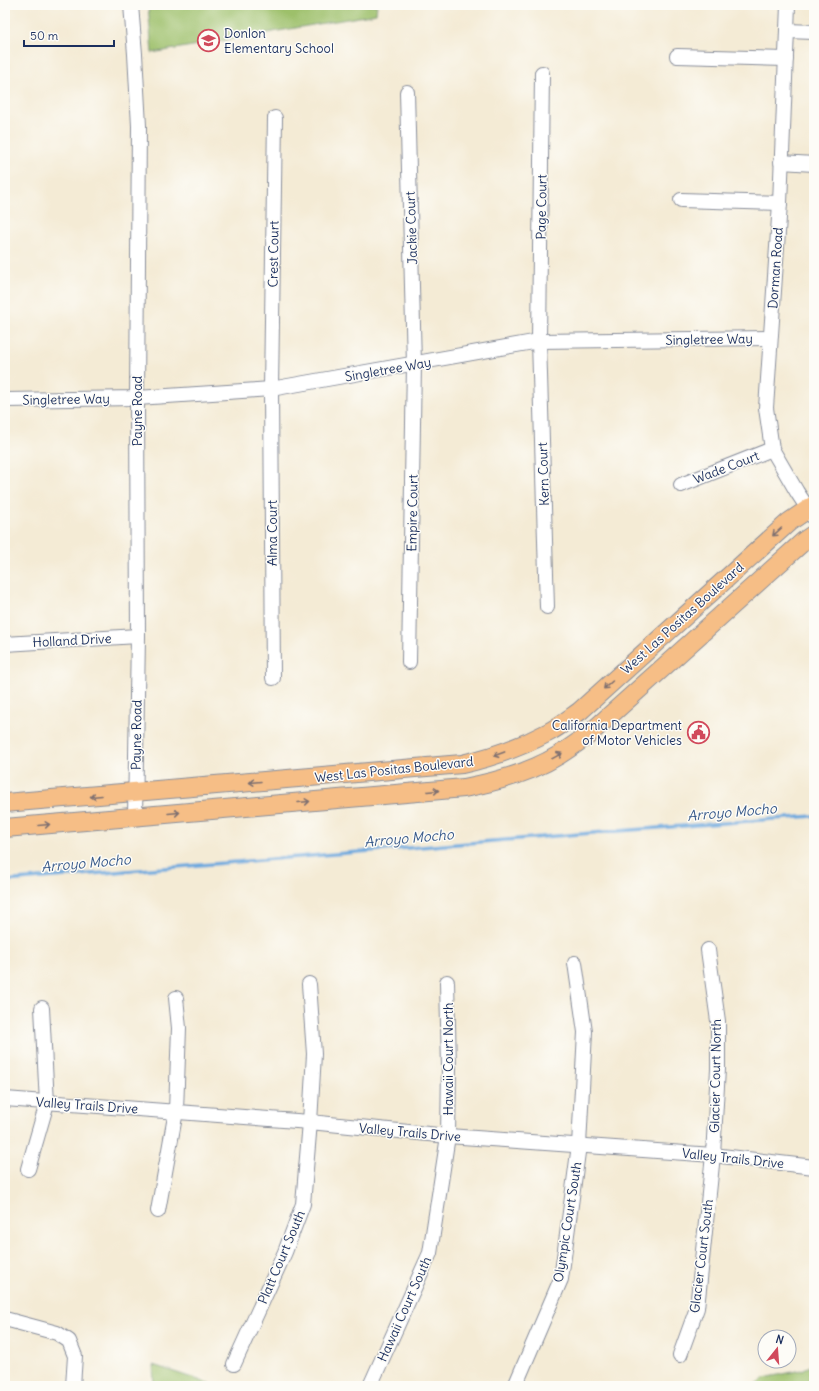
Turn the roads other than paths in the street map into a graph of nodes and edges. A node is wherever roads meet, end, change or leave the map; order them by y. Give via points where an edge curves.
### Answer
1 (131, 5) edge
2 (788, 5) edge
3 (787, 31) junction
4 (814, 32) edge
5 (678, 56) dead end
6 (786, 59) junction
7 (542, 73) dead end
8 (407, 92) dead end
9 (274, 118) dead end
10 (781, 162) junction
11 (814, 164) edge
12 (681, 200) dead end
13 (780, 203) junction
14 (770, 338) junction
15 (539, 341) junction
16 (414, 364) junction
17 (271, 389) junction
18 (137, 398) junction
19 (5, 400) edge
20 (772, 449) junction
21 (681, 485) dead end
22 (812, 510) edge
23 (814, 534) edge
24 (547, 607) dead end
25 (138, 636) junction
26 (5, 644) edge
27 (409, 662) dead end
28 (274, 678) dead end
29 (135, 793) junction
30 (5, 803) edge
31 (136, 816) junction
32 (5, 828) edge
33 (708, 950) dead end
34 (575, 963) dead end
35 (447, 982) dead end
36 (309, 984) dead end
37 (176, 998) dead end
38 (42, 1008) dead end
39 (5, 1099) edge
40 (47, 1103) junction
41 (176, 1111) junction
42 (310, 1122) junction
43 (448, 1136) junction
44 (579, 1145) junction
45 (713, 1155) junction
46 (814, 1167) edge
47 (28, 1169) dead end
48 (158, 1211) dead end
49 (5, 1319) edge
50 (680, 1355) dead end
51 (234, 1364) dead end
52 (73, 1386) edge
53 (370, 1386) edge
54 (515, 1386) edge

1 - 18 street, Payne Road via 139,126
2 - 3 street, Dorman Road
3 - 4 street
3 - 6 street, Dorman Road
5 - 6 street
6 - 10 street, Dorman Road
7 - 15 street, Page Court
8 - 16 street, Jackie Court
9 - 17 street, Crest Court
10 - 11 street
10 - 13 street, Dorman Road
12 - 13 street
13 - 14 street, Dorman Road
14 - 15 street, Singletree Way
14 - 20 street, Dorman Road via 766,408
15 - 16 street, Singletree Way
15 - 24 street, Kern Court
16 - 17 street, Singletree Way
16 - 27 street, Empire Court
17 - 18 street, Singletree Way
17 - 28 street, Alma Court
18 - 19 street, Singletree Way
18 - 25 street, Payne Road
20 - 21 street, Wade Court
20 - 22 street, Dorman Road
22 -> 29 main road, West Las Positas Boulevard via 783,527 580,711 551,731 522,746 489,758 462,764
31 -> 23 main road, West Las Positas Boulevard via 464,788 526,771 559,755 587,736
25 - 26 street, Holland Drive
25 - 29 street, Payne Road
29 -> 30 main road, West Las Positas Boulevard
29 - 31 street, Payne Road
32 -> 31 main road, West Las Positas Boulevard
33 - 45 street, Glacier Court North via 718,1021
34 - 44 street, Olympic Court South via 585,1032
35 - 43 street, Hawaii Court North
36 - 42 street, Platt Court South via 314,1054
37 - 41 street via 179,1028
38 - 40 street
39 - 40 street, Valley Trails Drive
40 - 41 street, Valley Trails Drive
40 - 47 street
41 - 42 street, Valley Trails Drive
41 - 48 street
42 - 43 street, Valley Trails Drive
42 - 51 street, Platt Court South via 303,1204 285,1252
43 - 44 street, Valley Trails Drive
43 - 53 street, Hawaii Court South via 430,1252
44 - 45 street, Valley Trails Drive
44 - 54 street, Olympic Court South via 561,1279
45 - 46 street, Valley Trails Drive
45 - 50 street, Glacier Court South via 697,1308
49 - 52 street via 57,1333 69,1341 75,1356

